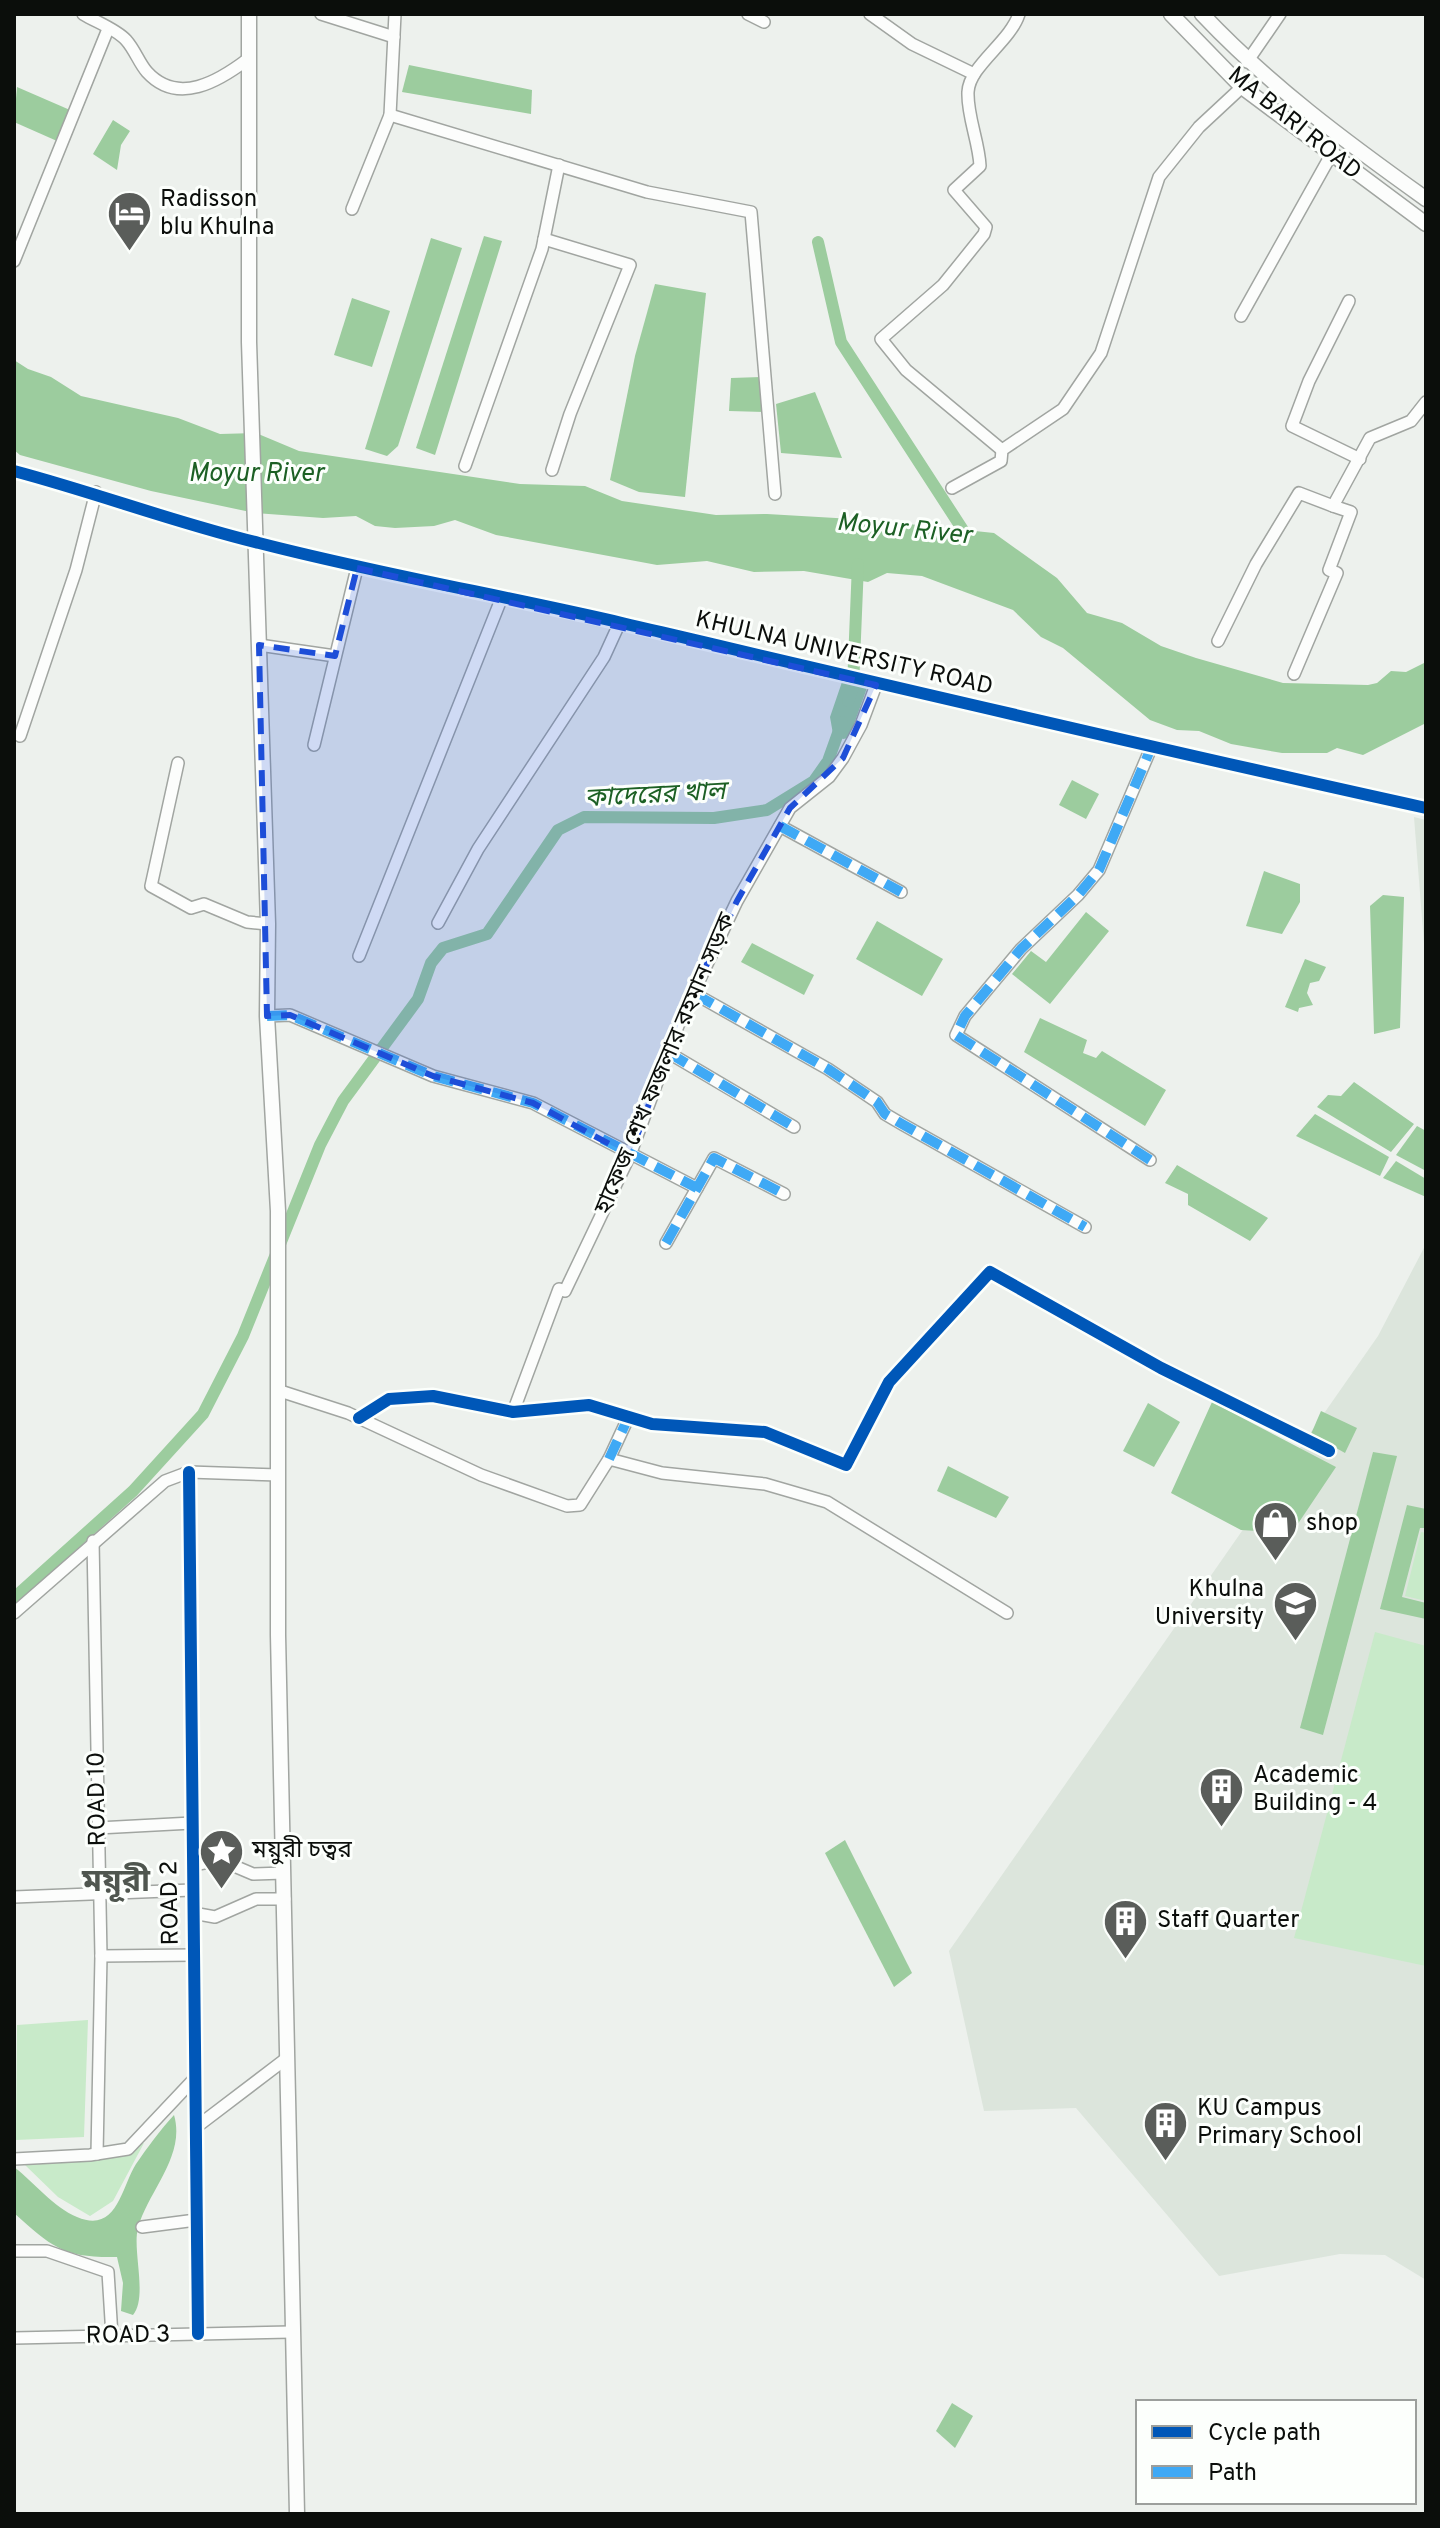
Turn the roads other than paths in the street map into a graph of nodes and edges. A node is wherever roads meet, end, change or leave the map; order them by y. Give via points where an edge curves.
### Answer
1 (83, 14) edge
2 (249, 14) edge
3 (321, 14) edge
4 (395, 14) edge
5 (748, 14) edge
6 (870, 14) edge
7 (1019, 14) edge
8 (1171, 14) edge
9 (1202, 14) edge
10 (1280, 14) edge
11 (764, 22) dead end
12 (108, 29) junction
13 (394, 37) junction
14 (248, 59) junction
15 (1247, 62) junction
16 (974, 74) junction
17 (1242, 87) junction
18 (390, 115) junction
19 (1331, 155) junction
20 (559, 165) junction
21 (1426, 199) edge
22 (352, 209) dead end
23 (1426, 224) edge
24 (544, 239) junction
25 (14, 261) edge
26 (1349, 301) dead end
27 (1241, 316) dead end
28 (1426, 402) edge
29 (1002, 450) junction
30 (1360, 459) junction
31 (465, 466) dead end
32 (552, 470) dead end
33 (14, 471) edge
34 (952, 488) dead end
35 (96, 492) junction
36 (775, 494) dead end
37 (1333, 506) junction
38 (258, 543) junction
39 (357, 568) junction
40 (502, 597) junction
41 (620, 622) junction
42 (1218, 641) dead end
43 (259, 645) junction
44 (335, 656) junction
45 (1294, 674) dead end
46 (876, 685) junction
47 (20, 736) dead end
48 (314, 745) dead end
49 (1151, 748) junction
50 (178, 763) dead end
51 (1423, 808) edge
52 (780, 826) junction
53 (901, 892) dead end
54 (438, 923) dead end
55 (268, 924) junction
56 (359, 956) dead end
57 (695, 994) junction
58 (267, 1016) junction
59 (669, 1053) junction
60 (794, 1127) dead end
61 (630, 1155) junction
62 (1150, 1160) dead end
63 (697, 1188) junction
64 (784, 1194) dead end
65 (1085, 1227) dead end
66 (666, 1243) dead end
67 (277, 1390) junction
68 (513, 1412) junction
69 (629, 1416) junction
70 (359, 1418) junction
71 (1329, 1451) dead end
72 (609, 1459) junction
73 (189, 1472) junction
74 (279, 1475) junction
75 (93, 1541) junction
76 (14, 1613) edge
77 (1007, 1613) dead end
78 (192, 1823) junction
79 (98, 1828) junction
80 (193, 1865) junction
81 (284, 1873) junction
82 (192, 1890) junction
83 (99, 1895) junction
84 (14, 1897) edge
85 (285, 1899) junction
86 (193, 1913) junction
87 (194, 1955) junction
88 (101, 1956) junction
89 (287, 2058) junction
90 (195, 2078) junction
91 (195, 2128) junction
92 (97, 2154) junction
93 (14, 2159) edge
94 (196, 2220) junction
95 (142, 2227) dead end
96 (14, 2251) edge
97 (291, 2332) junction
98 (198, 2334) junction
99 (112, 2336) junction
100 (14, 2338) edge
101 (297, 2514) edge

1 - 12 street
2 - 14 main road
3 - 13 street
4 - 13 street
5 - 11 street
6 - 16 street via 912,44
7 - 16 street via 1005,41
8 - 17 main road, MA BARI ROAD
9 - 15 main road, MA BARI ROAD
10 - 15 street
12 - 14 street via 125,39 146,71 176,89 208,84
12 - 25 street
13 - 18 street
14 - 38 main road via 249,342
15 - 21 main road, MA BARI ROAD
16 - 29 street via 968,92 980,166 954,190 986,227 984,234 943,285 881,339 906,370
17 - 19 main road, MA BARI ROAD
17 - 29 street via 1199,127 1159,177 1101,353 1063,409
18 - 20 street
18 - 22 street
19 - 23 main road, MA BARI ROAD
19 - 27 street
20 - 24 street
20 - 36 street via 647,192 751,212
24 - 31 street
24 - 32 street via 630,265
26 - 30 street via 1292,426
28 - 30 street via 1411,421 1370,438
29 - 34 street via 1001,461
30 - 37 street
33 - 35 street, KHULNA UNIVERSITY ROAD
35 - 38 street, KHULNA UNIVERSITY ROAD via 180,523
35 - 47 street via 76,570
37 - 42 street via 1299,493
37 - 45 street via 1351,512 1329,570 1337,573
38 - 39 street, KHULNA UNIVERSITY ROAD
38 - 43 main road
39 - 40 street, KHULNA UNIVERSITY ROAD
39 - 44 street
40 - 41 street, KHULNA UNIVERSITY ROAD
40 - 56 street
41 - 46 street, KHULNA UNIVERSITY ROAD
41 - 54 street via 604,657 478,849
43 - 44 street
43 - 55 main road
44 - 48 street
46 - 49 street, KHULNA UNIVERSITY ROAD
46 - 52 street, হাফেজ শেখ ফজলার রহমান সড়ক via 843,758 829,777 790,808
49 - 51 street, KHULNA UNIVERSITY ROAD
49 - 62 street via 1099,870 1021,949 965,1016 956,1035
50 - 55 street via 151,886 191,908 204,904 247,922
52 - 53 street
52 - 57 street, হাফেজ শেখ ফজলার রহমান সড়ক via 737,901
55 - 58 main road
57 - 59 street, হাফেজ শেখ ফজলার রহমান সড়ক
57 - 65 street via 828,1069 893,1119
58 - 61 street via 290,1015 392,1061 533,1103
58 - 67 main road via 278,1211
59 - 60 street
59 - 61 street, হাফেজ শেখ ফজলার রহমান সড়ক
61 - 63 street
61 - 68 street, হাফেজ শেখ ফজলার রহমান সড়ক via 565,1291 559,1289
63 - 64 street via 714,1158
63 - 66 street
67 - 70 street
67 - 74 main road
68 - 69 street via 589,1405
68 - 70 street via 433,1396 389,1399
69 - 71 street via 652,1424 765,1432 846,1465 889,1382 990,1272 1161,1368
69 - 72 street
70 - 72 street via 481,1475 567,1506 580,1505
72 - 77 street via 662,1473 765,1484 827,1502
73 - 74 street
73 - 75 street via 165,1481
73 - 78 street, ROAD 2
74 - 81 main road
75 - 76 street
75 - 79 street, ROAD 10
78 - 79 street
78 - 80 street, ROAD 2
79 - 83 street, ROAD 10
80 - 81 street via 220,1860 253,1874
80 - 82 street, ROAD 2
81 - 85 main road
82 - 83 street
82 - 86 street, ROAD 2
83 - 84 street
83 - 88 street, ROAD 10
85 - 86 street via 256,1899 215,1917
85 - 89 main road
86 - 87 street, ROAD 2
87 - 88 street
87 - 90 street, ROAD 2
88 - 92 street, ROAD 10
89 - 91 street
89 - 97 main road
90 - 91 street, ROAD 2
90 - 92 street via 128,2149
91 - 94 street, ROAD 2
92 - 93 street
94 - 95 street
94 - 98 street, ROAD 2
96 - 99 street via 47,2251 108,2272
97 - 98 street, ROAD 3
97 - 101 main road
98 - 99 street, ROAD 3
99 - 100 street, ROAD 3

